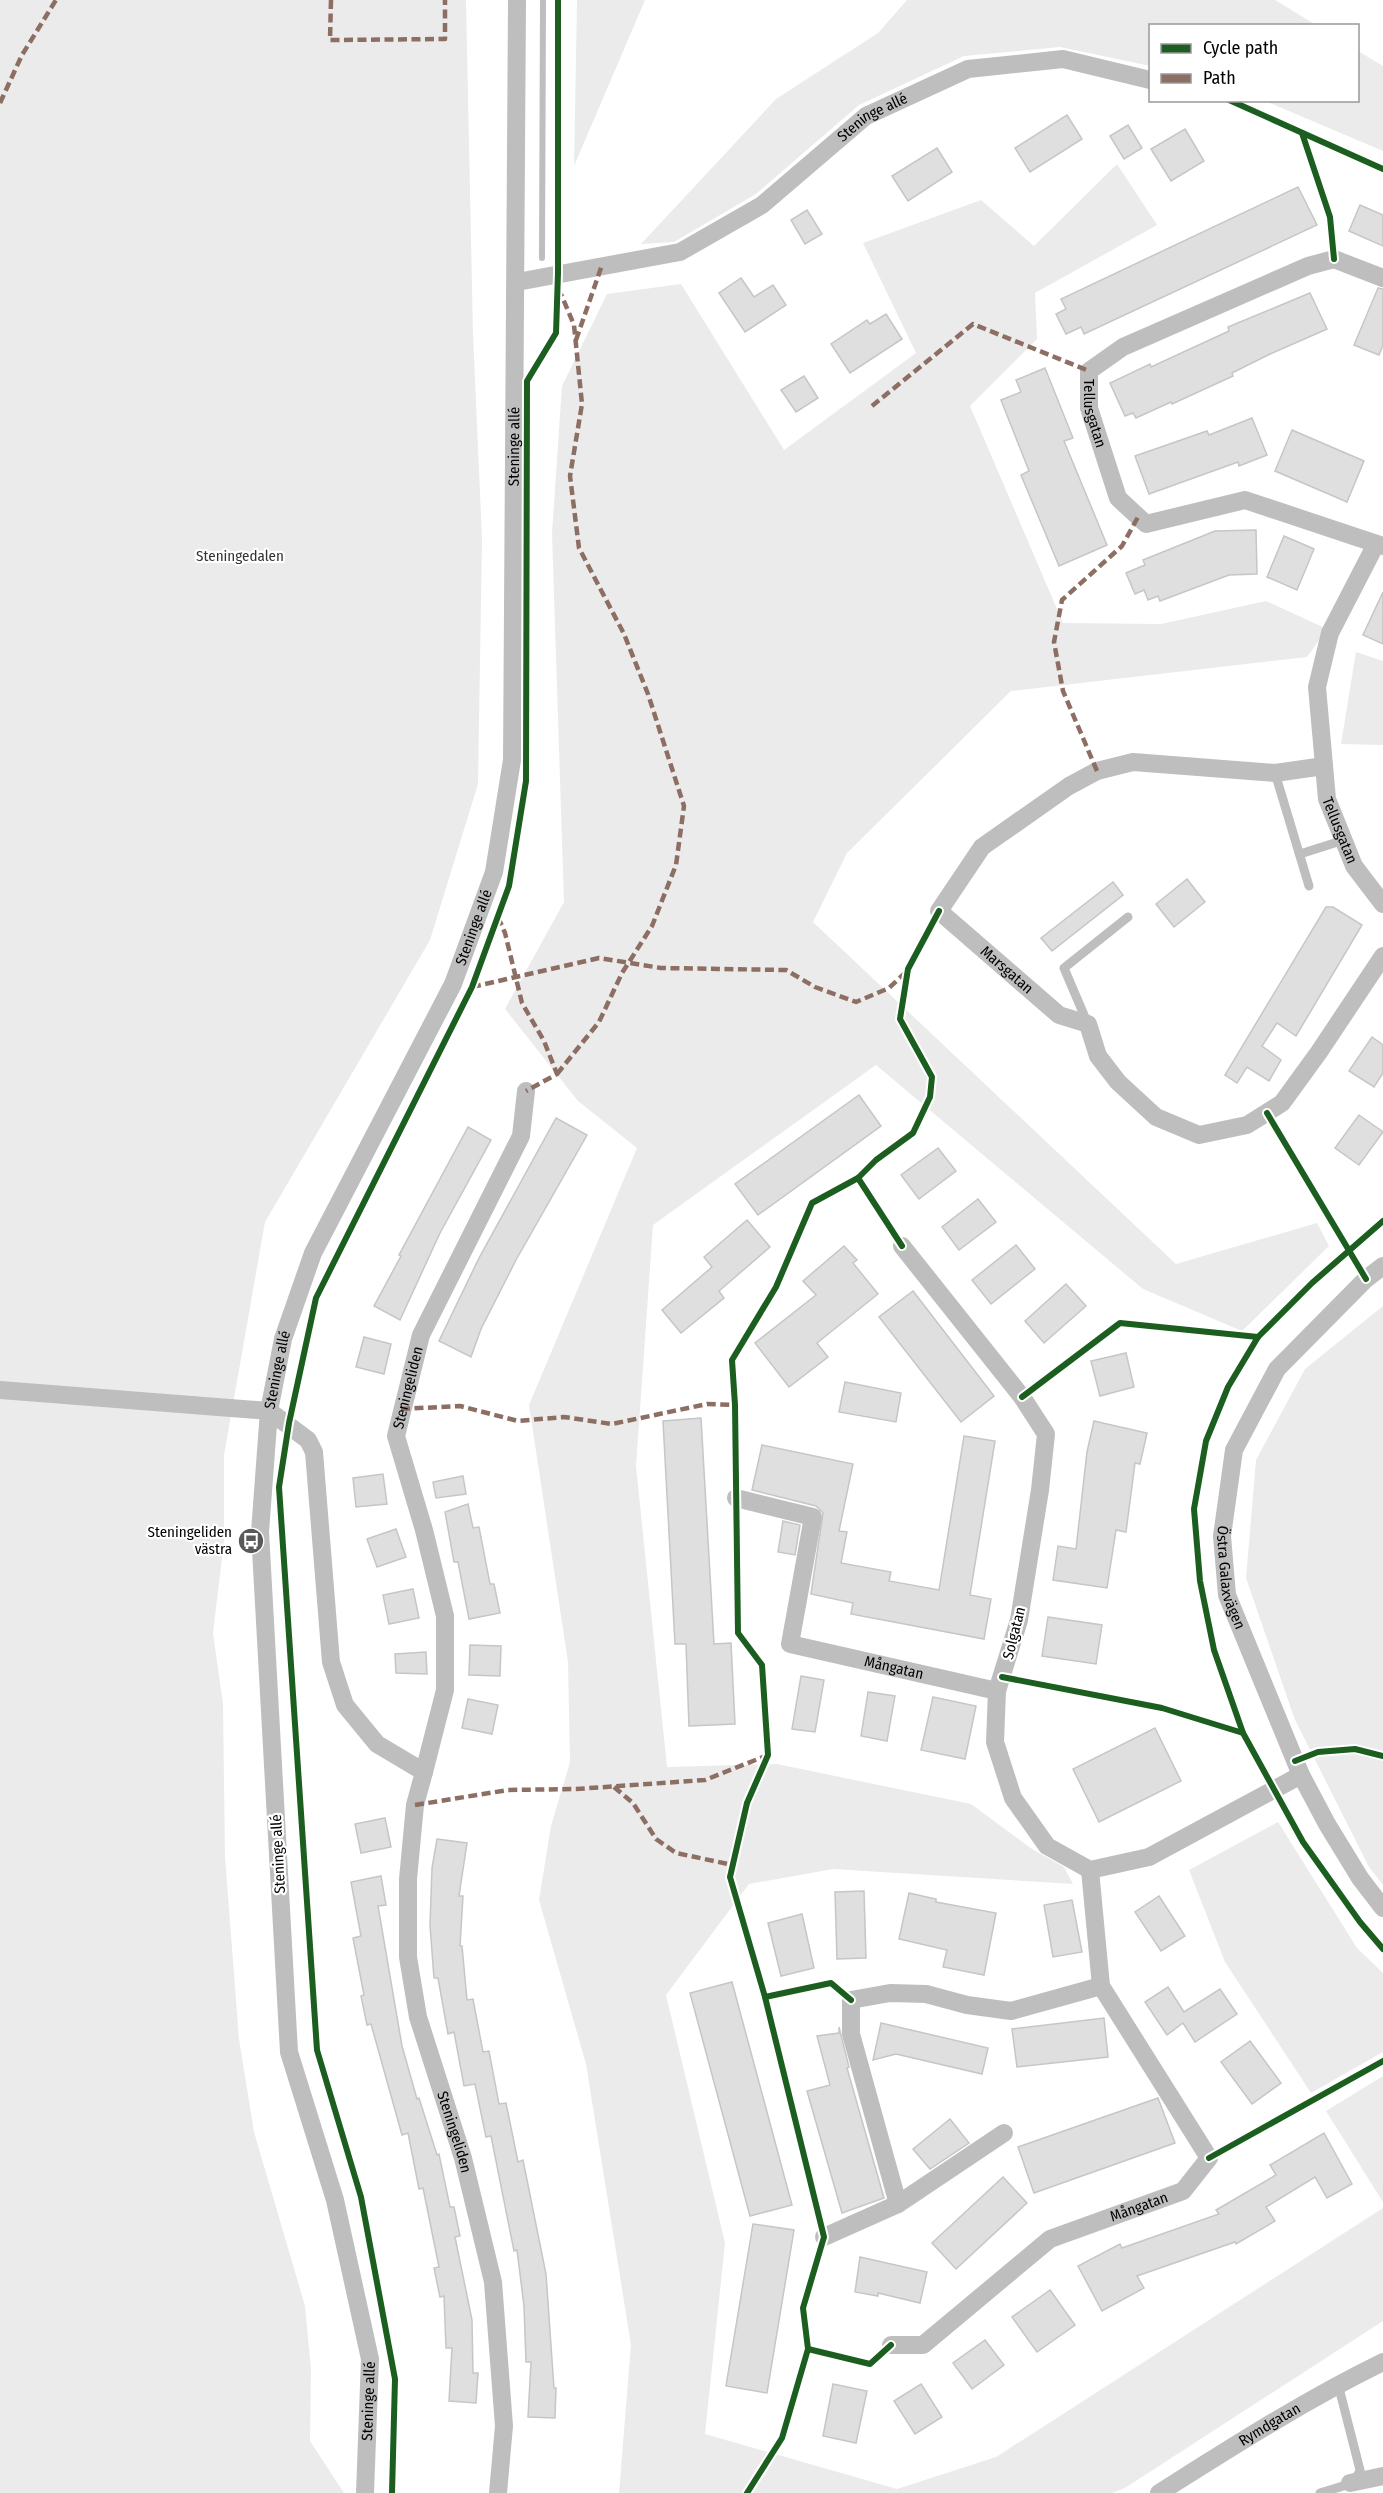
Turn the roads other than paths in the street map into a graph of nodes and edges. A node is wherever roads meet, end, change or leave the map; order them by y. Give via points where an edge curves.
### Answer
1 (517, 0) edge
2 (1149, 80) edge
3 (1383, 278) edge
4 (517, 282) junction
5 (1380, 545) edge
6 (1323, 766) junction
7 (1275, 773) junction
8 (1344, 840) junction
9 (1300, 854) junction
10 (1310, 886) dead end
11 (1383, 904) edge
12 (1128, 917) dead end
13 (1383, 956) edge
14 (1088, 1024) junction
15 (526, 1091) dead end
16 (902, 1246) dead end
17 (1383, 1266) edge
18 (0, 1390) edge
19 (269, 1411) junction
20 (736, 1498) dead end
21 (997, 1691) junction
22 (424, 1772) junction
23 (1301, 1775) junction
24 (1090, 1870) junction
25 (1383, 1908) edge
26 (1101, 1986) junction
27 (1004, 2133) dead end
28 (898, 2204) junction
29 (824, 2237) dead end
30 (891, 2345) dead end
31 (1383, 2362) edge
32 (1338, 2384) junction
33 (1383, 2476) edge
34 (1350, 2483) junction
35 (365, 2493) edge
36 (498, 2493) edge
37 (1159, 2493) edge
38 (1320, 2493) edge

1 - 4 street, Steninge allé
2 - 4 street, Steninge allé via 1063,59 968,69 866,117 762,205 680,252
3 - 5 street, Tellusgatan via 1334,259 1308,266 1123,347 1089,371 1089,408 1118,498 1146,524 1245,500
4 - 19 street, Steninge allé via 512,760 494,872 453,984 313,1253 283,1339
5 - 6 street, Tellusgatan via 1329,633 1317,687
6 - 7 street, Marsgatan
6 - 8 street, Tellusgatan via 1327,799
7 - 9 lane
7 - 14 street, Marsgatan via 1133,762 1097,771 981,847 939,911 1059,1015
8 - 9 lane
8 - 11 street, Tellusgatan via 1354,866
9 - 10 lane
12 - 14 lane via 1064,968
13 - 14 street via 1282,1103 1247,1125 1198,1135 1156,1117 1118,1082 1098,1056
15 - 22 street, Steningeliden via 521,1136 420,1335 396,1436 445,1616 446,1690
16 - 21 street, Solgatan via 1022,1397 1046,1434 1019,1620
17 - 23 street, Östra Galaxvägen via 1277,1369 1234,1450 1222,1536 1227,1595
18 - 19 street
19 - 22 street via 308,1440 314,1452 331,1662 345,1705 377,1744
19 - 35 street, Steninge allé via 260,1532 288,2052 335,2200 370,2359
20 - 21 street, Mångatan via 813,1517 790,1644
21 - 24 street, Solgatan via 995,1742 1013,1798 1047,1846
22 - 36 street, Steningeliden via 415,1804 408,1879 408,1957 418,2017 463,2158 493,2282 504,2426
23 - 24 street via 1149,1857
23 - 25 street, Östra Galaxvägen via 1349,1860
24 - 26 street, Mångatan
26 - 28 street via 1011,2011 926,1994 890,1993 851,2000 851,2034
26 - 30 street, Mångatan via 1209,2158 1184,2191 1050,2239 923,2345
27 - 28 street
28 - 29 street
31 - 32 street, Rymdgatan
32 - 34 lane via 1360,2470
32 - 37 street, Rymdgatan
33 - 34 street
34 - 38 lane

